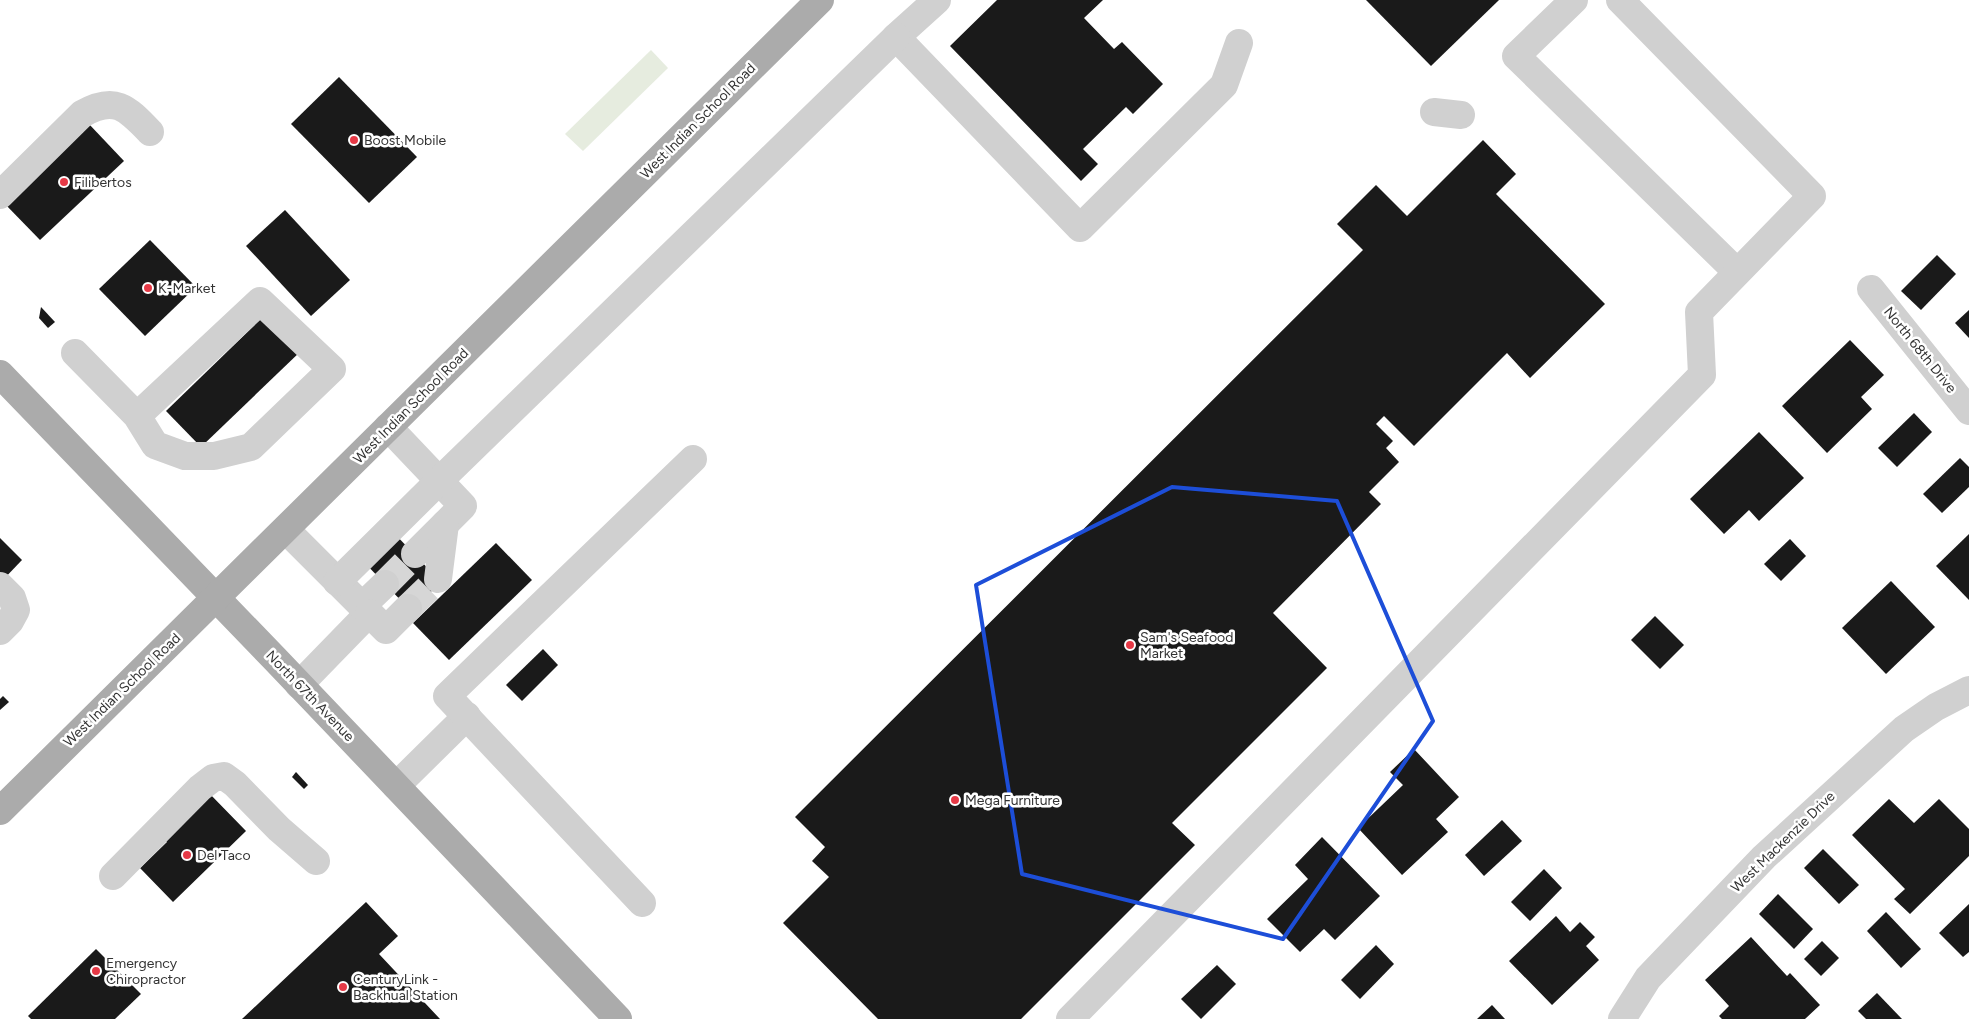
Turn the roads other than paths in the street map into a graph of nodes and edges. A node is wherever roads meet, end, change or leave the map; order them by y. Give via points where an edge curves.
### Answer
1 (820, 0) edge
2 (937, 0) edge
3 (1574, 0) edge
4 (1620, 0) edge
5 (896, 37) junction
6 (1239, 43) dead end
7 (1434, 112) dead end
8 (1460, 115) dead end
9 (150, 132) dead end
10 (0, 195) edge
11 (1737, 272) junction
12 (1871, 289) dead end
13 (75, 353) dead end
14 (0, 374) edge
15 (1969, 411) edge
16 (137, 416) junction
17 (388, 427) junction
18 (692, 459) dead end
19 (439, 480) junction
20 (445, 524) junction
21 (286, 530) junction
22 (415, 554) tunnel mouth
23 (438, 579) tunnel mouth
24 (338, 582) junction
25 (385, 584) tunnel mouth
26 (0, 586) edge
27 (216, 599) junction
28 (408, 608) tunnel mouth
29 (365, 609) junction
30 (0, 631) edge
31 (299, 685) junction
32 (1969, 690) edge
33 (467, 716) junction
34 (396, 786) junction
35 (0, 811) edge
36 (316, 861) dead end
37 (113, 876) dead end
38 (642, 903) dead end
39 (618, 1019) edge
40 (1070, 1019) edge
41 (1622, 1019) edge

1 - 17 main road, West Indian School Road
2 - 5 lane
3 - 11 lane via 1516,56
4 - 11 lane via 1812,196
5 - 6 lane via 1080,228 1224,85
5 - 19 lane
7 - 8 lane
9 - 10 lane via 134,115 116,105 98,105 82,114
11 - 40 lane via 1698,312 1702,375
12 - 15 lane, North 68th Drive
13 - 16 lane
14 - 27 main road, North 67th Avenue
16 - 16 lane via 260,301 332,369 251,447 223,454 185,456 155,445
17 - 19 lane
17 - 21 main road, West Indian School Road
18 - 33 lane via 447,696
19 - 20 lane via 463,506
19 - 24 lane
20 - 22 lane
20 - 23 lane
21 - 24 lane
21 - 27 main road, West Indian School Road
24 - 29 lane
25 - 29 lane
26 - 30 lane via 12,598 16,610
27 - 31 main road, North 67th Avenue
27 - 35 main road, West Indian School Road
28 - 29 lane via 386,630
29 - 31 lane
31 - 34 main road, North 67th Avenue
32 - 41 lane, West Mackenzie Drive via 1904,729 1764,857 1648,978
33 - 34 lane
33 - 38 lane
34 - 39 main road, North 67th Avenue
36 - 37 lane via 224,776 213,778 200,788

